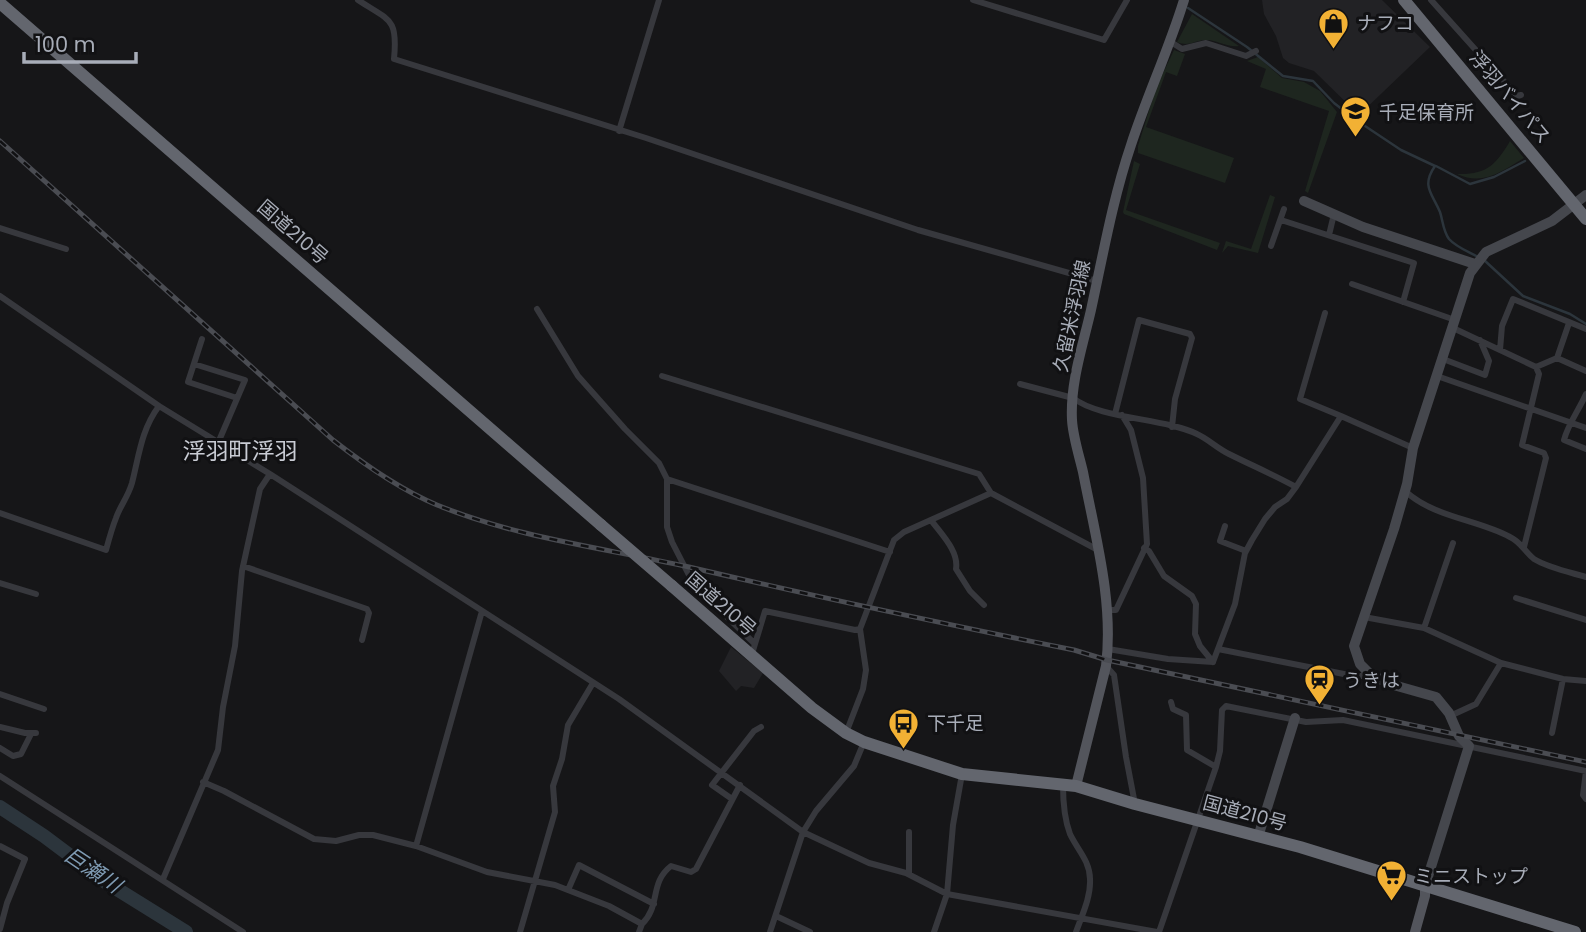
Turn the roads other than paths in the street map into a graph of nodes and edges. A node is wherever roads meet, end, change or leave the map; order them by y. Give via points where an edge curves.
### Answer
1 (358, 0) edge
2 (659, 0) edge
3 (973, 0) edge
4 (1127, 0) edge
5 (1183, 0) edge
6 (1404, 0) edge
7 (1431, 0) edge
8 (2, 8) edge
9 (1171, 42) junction
10 (1253, 52) dead end
11 (1521, 95) dead end
12 (619, 131) junction
13 (1586, 195) edge
14 (1304, 201) dead end
15 (1573, 204) junction
16 (1284, 209) dead end
17 (1334, 214) junction
18 (1281, 219) junction
19 (1586, 219) edge
20 (0, 228) edge
21 (1329, 235) junction
22 (1271, 246) dead end
23 (66, 248) dead end
24 (1475, 264) junction
25 (1097, 281) junction
26 (1352, 284) dead end
27 (0, 296) edge
28 (1403, 302) junction
29 (537, 309) dead end
30 (1325, 313) dead end
31 (1569, 323) junction
32 (1454, 324) junction
33 (1586, 330) edge
34 (202, 339) dead end
35 (1480, 341) junction
36 (1500, 349) junction
37 (1556, 358) junction
38 (1443, 359) junction
39 (194, 364) junction
40 (1536, 367) junction
41 (1586, 371) edge
42 (662, 376) dead end
43 (1437, 376) junction
44 (1020, 384) dead end
45 (1586, 394) edge
46 (237, 398) junction
47 (1073, 398) junction
48 (1584, 404) edge
49 (159, 406) junction
50 (1531, 408) junction
51 (1119, 415) junction
52 (1341, 416) junction
53 (1571, 423) junction
54 (1172, 426) junction
55 (1586, 428) edge
56 (218, 443) junction
57 (1413, 448) junction
58 (1586, 449) edge
59 (270, 474) junction
60 (667, 479) junction
61 (1296, 487) junction
62 (1405, 491) junction
63 (992, 493) junction
64 (0, 513) edge
65 (931, 520) junction
66 (1225, 526) dead end
67 (1453, 543) dead end
68 (1524, 547) junction
69 (1144, 548) junction
70 (1098, 550) junction
71 (1246, 551) junction
72 (890, 552) junction
73 (243, 566) junction
74 (1586, 577) edge
75 (0, 583) edge
76 (36, 594) dead end
77 (1516, 598) dead end
78 (984, 605) dead end
79 (1106, 610) junction
80 (482, 611) junction
81 (1364, 617) junction
82 (1586, 620) edge
83 (1424, 628) junction
84 (860, 629) junction
85 (362, 640) dead end
86 (1108, 649) junction
87 (1218, 649) junction
88 (753, 650) junction
89 (1213, 662) junction
90 (1501, 663) junction
91 (1106, 666) junction
92 (1367, 671) junction
93 (1563, 679) junction
94 (1586, 681) edge
95 (593, 683) junction
96 (0, 694) edge
97 (1171, 702) dead end
98 (44, 709) dead end
99 (1450, 716) junction
100 (1295, 718) junction
101 (761, 727) dead end
102 (0, 728) edge
103 (846, 733) junction
104 (1552, 733) dead end
105 (864, 743) junction
106 (1469, 746) junction
107 (0, 748) edge
108 (1216, 766) junction
109 (1586, 771) edge
110 (722, 772) junction
111 (962, 774) junction
112 (0, 776) edge
113 (203, 782) junction
114 (1063, 783) junction
115 (740, 785) junction
116 (1076, 786) junction
117 (732, 799) junction
118 (1586, 799) edge
119 (1135, 804) junction
120 (1199, 821) junction
121 (803, 832) junction
122 (909, 832) dead end
123 (1258, 837) junction
124 (0, 846) edge
125 (416, 846) junction
126 (909, 874) junction
127 (163, 879) junction
128 (536, 880) junction
129 (1425, 886) junction
130 (568, 890) junction
131 (947, 894) junction
132 (653, 904) junction
133 (776, 916) junction
134 (1081, 918) junction
135 (642, 924) junction
136 (0, 929) edge
137 (243, 932) edge
138 (520, 932) edge
139 (639, 932) edge
140 (770, 932) edge
141 (810, 932) edge
142 (934, 932) edge
143 (1076, 932) edge
144 (1158, 932) edge
145 (1415, 932) edge
146 (1575, 932) edge

1 - 12 street via 390,21 396,36 394,59
2 - 12 street
3 - 4 street via 1104,40
5 - 9 main road, 久留米浮羽線
6 - 15 highway, 浮羽バイパス
7 - 11 street via 1517,96
8 - 88 highway, 国道210号, bridge via 672,586
9 - 10 street via 1182,49 1206,43 1246,56
9 - 25 main road, 久留米浮羽線 via 1131,144
12 - 25 street via 918,230
13 - 15 street
14 - 17 street
15 - 19 highway, 浮羽バイパス
15 - 24 street via 1552,221 1486,251
16 - 18 street
17 - 21 street
17 - 24 street
18 - 21 street
18 - 22 street
20 - 23 street
21 - 28 street via 1414,263
24 - 32 street
25 - 47 main road, 久留米浮羽線
26 - 28 street
27 - 49 street
28 - 32 street
29 - 60 street via 578,376 659,463
30 - 52 street via 1300,399
31 - 33 street
31 - 36 street via 1513,299 1502,326
31 - 37 street
32 - 35 street
32 - 38 street
34 - 39 street
35 - 36 street
35 - 38 street via 1489,361 1485,375
36 - 40 street
37 - 40 street
37 - 41 street
38 - 43 street
39 - 46 street via 188,382
39 - 46 street via 245,380
40 - 50 street via 1539,374
42 - 63 street via 979,474
43 - 50 street
43 - 57 street
44 - 47 street
45 - 48 street
46 - 56 street
47 - 51 street
47 - 70 main road, 久留米浮羽線 via 1072,420
48 - 53 street
49 - 56 street
49 - 64 street via 148,421 132,484 106,550
50 - 53 street
50 - 68 street via 1522,445 1546,458
51 - 54 street
51 - 54 street via 1139,320 1192,338
51 - 69 street via 1131,430 1143,478
52 - 57 street
52 - 61 street
53 - 55 street
53 - 58 street via 1564,440
54 - 61 street via 1196,433
56 - 59 street
57 - 62 street
59 - 73 street via 260,489
59 - 80 street
60 - 72 street
60 - 88 street via 667,527 672,542 694,585
61 - 71 street via 1265,519
62 - 68 street via 1433,510 1512,537
62 - 81 street
63 - 65 street
63 - 70 street
65 - 72 street via 904,532 894,540
65 - 78 street via 953,550 956,569 970,592
66 - 71 street via 1220,541
67 - 83 street
68 - 74 street via 1538,561
69 - 79 street via 1116,610
69 - 89 street via 1164,576 1192,596 1195,634
70 - 79 main road, 久留米浮羽線
71 - 87 street via 1235,604
72 - 84 street
73 - 85 street via 367,609
73 - 113 street via 218,750
75 - 76 street
77 - 82 street
79 - 86 main road, 久留米浮羽線
80 - 95 street
80 - 125 street
81 - 83 street
81 - 92 street via 1354,646
83 - 90 street
84 - 88 street via 765,611
84 - 103 street via 866,670
86 - 89 street
86 - 91 main road, 久留米浮羽線
87 - 89 street
87 - 92 street via 1354,676
88 - 103 highway, 国道210号 via 812,708
90 - 93 street
90 - 99 street via 1476,704
91 - 116 main road, 久留米浮羽線
91 - 119 street via 1114,675
92 - 99 street via 1390,684 1436,697
93 - 94 street
93 - 104 street
95 - 110 street
95 - 128 street via 568,725 553,786 555,812
96 - 98 street
97 - 108 street via 1172,709 1186,715 1187,750
99 - 106 street
100 - 106 street via 1306,722 1343,720
100 - 108 street via 1226,706
100 - 123 street
101 - 110 street
102 - 107 street via 34,734 20,754 13,756
103 - 105 highway, 国道210号
105 - 111 highway, 国道210号
105 - 121 street via 854,766
106 - 109 street
106 - 129 street
108 - 120 street
109 - 118 street
110 - 115 street
110 - 117 street via 712,785
111 - 114 highway, 国道210号
111 - 131 street
112 - 127 street
113 - 125 street via 314,839 373,835
113 - 127 street
114 - 116 highway, 国道210号
114 - 134 street via 1070,834 1090,878
115 - 117 street
115 - 121 street
116 - 119 highway, 国道210号
117 - 132 street via 696,869 691,872 671,866 664,871
119 - 120 highway, 国道210号
120 - 123 highway, 国道210号
120 - 144 street
121 - 126 street via 869,863
121 - 133 street
122 - 126 street
123 - 129 highway, 国道210号
124 - 136 street via 25,859
125 - 128 street via 487,872
126 - 131 street
127 - 137 street
128 - 130 street
128 - 138 street
129 - 145 main road
129 - 146 highway, 国道210号
130 - 132 street via 579,864
130 - 135 street
131 - 134 street
131 - 142 street
132 - 135 street
133 - 140 street
133 - 141 street
134 - 143 street
134 - 144 street
135 - 139 street

